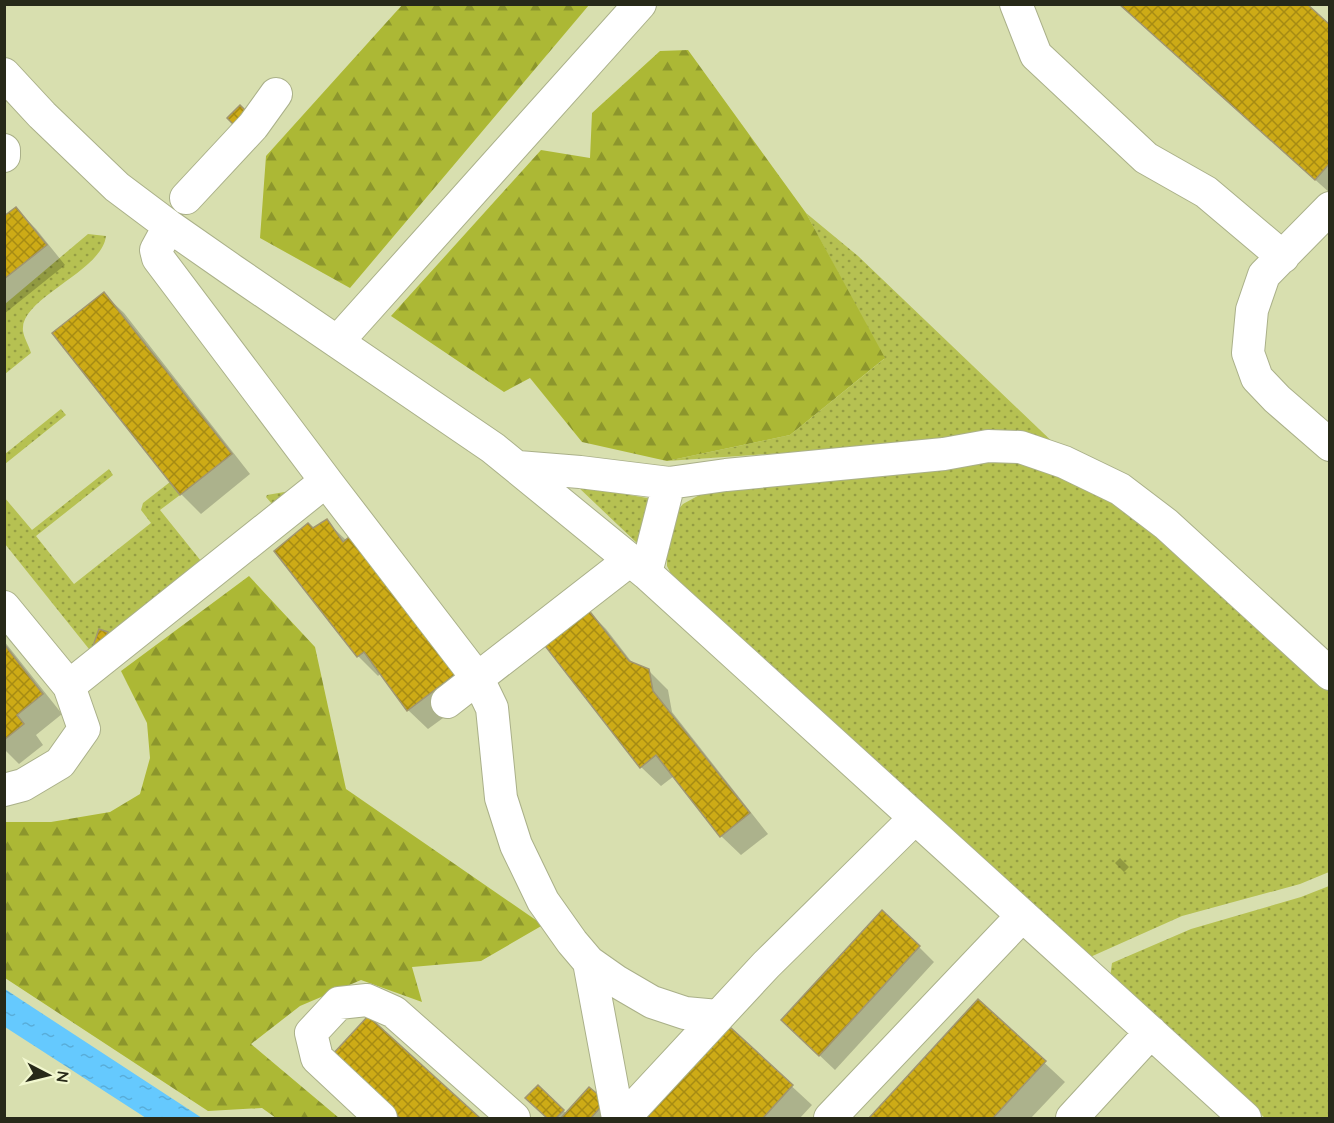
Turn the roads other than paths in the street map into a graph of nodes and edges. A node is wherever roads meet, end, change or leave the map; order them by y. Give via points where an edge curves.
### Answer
1 (640, 4) edge
2 (1016, 4) edge
3 (4, 74) edge
4 (276, 94) dead end
5 (4, 150) edge
6 (4, 156) edge
7 (186, 198) dead end
8 (1329, 208) edge
9 (169, 226) junction
10 (1283, 257) junction
11 (338, 341) junction
12 (1329, 445) edge
13 (518, 467) junction
14 (326, 481) junction
15 (669, 483) junction
16 (638, 567) junction
17 (4, 607) edge
18 (1329, 675) edge
19 (478, 679) junction
20 (69, 686) junction
21 (447, 702) dead end
22 (4, 789) edge
23 (915, 818) junction
24 (1022, 916) junction
25 (589, 962) junction
26 (718, 1016) junction
27 (1151, 1032) junction
28 (381, 1119) edge
29 (514, 1119) edge
30 (618, 1119) edge
31 (624, 1119) edge
32 (830, 1119) edge
33 (1072, 1119) edge
34 (1245, 1119) edge

1 - 11 lane
2 - 10 lane via 1036,55 1146,158 1206,192
3 - 9 lane via 117,187
4 - 7 lane via 253,126
5 - 6 lane
8 - 10 lane
9 - 11 lane
9 - 14 lane via 156,250 158,258
10 - 12 lane via 1264,276 1252,310 1248,353 1257,378
11 - 13 lane
13 - 15 lane
13 - 16 lane
14 - 19 lane
14 - 20 lane
15 - 16 lane
15 - 18 lane via 988,446 1020,447 1064,462 1120,489 1166,524
16 - 19 lane
16 - 23 lane
17 - 20 lane
19 - 21 lane
19 - 25 lane via 492,708 501,798 516,845 543,901
20 - 22 lane via 84,729 60,763 23,785
23 - 24 lane
23 - 26 lane
24 - 27 lane
24 - 32 lane
25 - 26 lane via 652,1002 684,1013
25 - 30 lane
26 - 31 lane
27 - 33 lane
27 - 34 lane
28 - 29 lane via 317,1058 310,1033 339,1003 367,1000 394,1012

